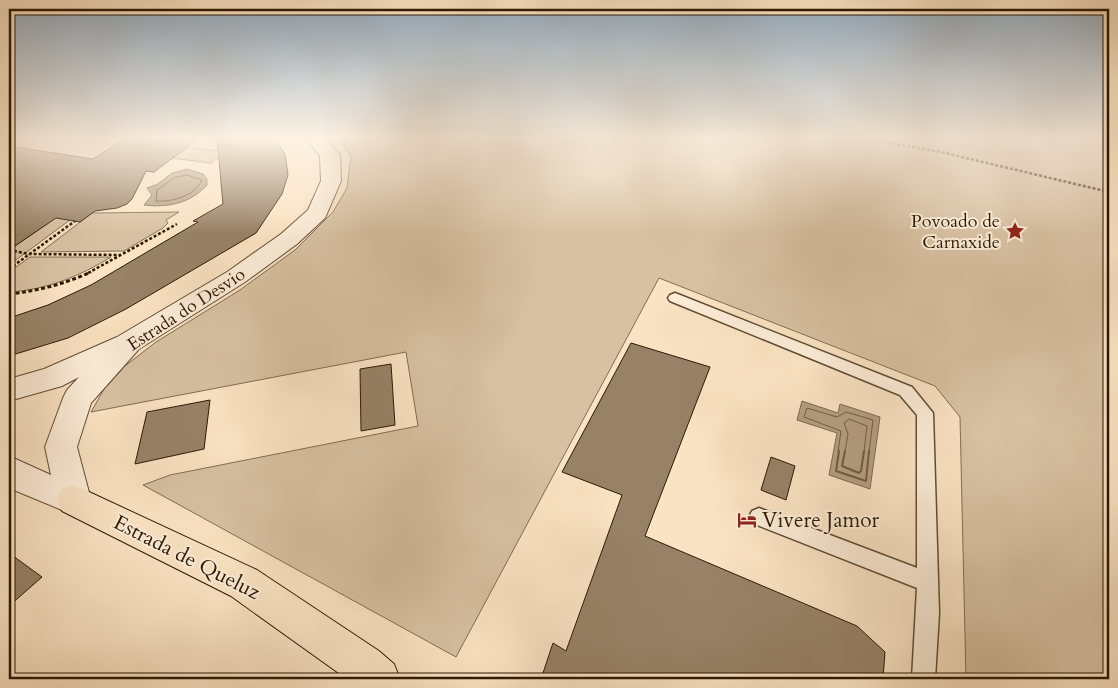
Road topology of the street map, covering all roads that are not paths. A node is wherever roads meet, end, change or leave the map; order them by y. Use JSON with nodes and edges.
{"nodes":[{"id":1,"x":331,"y":170,"type":"edge"},
{"id":2,"x":675,"y":298,"type":"dead end"},
{"id":3,"x":129,"y":342,"type":"junction"},
{"id":4,"x":21,"y":386,"type":"edge"},
{"id":5,"x":9,"y":403,"type":"edge"},
{"id":6,"x":9,"y":470,"type":"edge"},
{"id":7,"x":74,"y":500,"type":"junction"},
{"id":8,"x":759,"y":516,"type":"dead end"},
{"id":9,"x":927,"y":582,"type":"junction"},
{"id":10,"x":379,"y":679,"type":"edge"},
{"id":11,"x":924,"y":679,"type":"edge"}],
"edges":[{"from":1,"to":3,"type":"street","name":"Estrada do Desvio"},
{"from":2,"to":9,"type":"lane"},
{"from":3,"to":4,"type":"street"},
{"from":3,"to":7,"type":"street","name":"Estrada do Desvio"},
{"from":4,"to":5,"type":"street"},
{"from":6,"to":7,"type":"street","name":"Estrada de Queluz"},
{"from":7,"to":10,"type":"main road","name":"Estrada de Queluz"},
{"from":8,"to":9,"type":"lane"},
{"from":9,"to":11,"type":"lane"}]}
